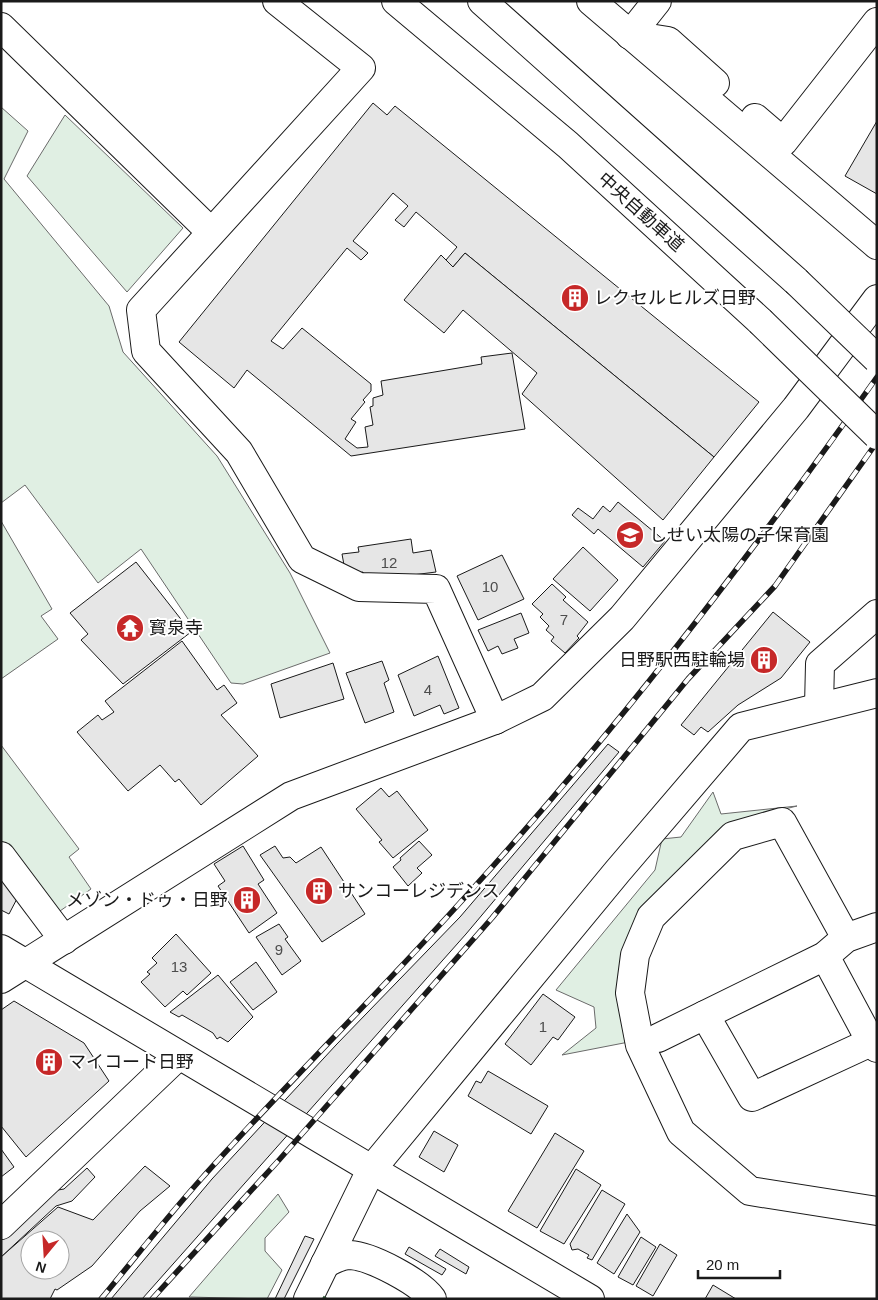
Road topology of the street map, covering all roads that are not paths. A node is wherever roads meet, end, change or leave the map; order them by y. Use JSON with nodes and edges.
{"nodes":[{"id":1,"x":277,"y":1,"type":"edge"},
{"id":2,"x":396,"y":1,"type":"edge"},
{"id":3,"x":482,"y":1,"type":"edge"},
{"id":4,"x":591,"y":1,"type":"edge"},
{"id":5,"x":657,"y":1,"type":"edge"},
{"id":6,"x":877,"y":22,"type":"edge"},
{"id":7,"x":1,"y":27,"type":"edge"},
{"id":8,"x":630,"y":36,"type":"junction"},
{"id":9,"x":210,"y":231,"type":"junction"},
{"id":10,"x":877,"y":245,"type":"edge"},
{"id":11,"x":877,"y":299,"type":"edge"},
{"id":12,"x":877,"y":359,"type":"edge"},
{"id":13,"x":877,"y":435,"type":"edge"},
{"id":14,"x":877,"y":614,"type":"edge"},
{"id":15,"x":877,"y":693,"type":"edge"},
{"id":16,"x":819,"y":706,"type":"junction"},
{"id":17,"x":495,"y":720,"type":"junction"},
{"id":18,"x":1,"y":856,"type":"edge"},
{"id":19,"x":877,"y":927,"type":"edge"},
{"id":20,"x":846,"y":938,"type":"junction"},
{"id":21,"x":64,"y":940,"type":"junction"},
{"id":22,"x":1,"y":950,"type":"edge"},
{"id":23,"x":825,"y":956,"type":"junction"},
{"id":24,"x":26,"y":964,"type":"junction"},
{"id":25,"x":1,"y":979,"type":"edge"},
{"id":26,"x":705,"y":1015,"type":"junction"},
{"id":27,"x":658,"y":1038,"type":"dead end"},
{"id":28,"x":874,"y":1045,"type":"edge"},
{"id":29,"x":178,"y":1056,"type":"junction"},
{"id":30,"x":371,"y":1170,"type":"junction"},
{"id":31,"x":350,"y":1212,"type":"junction"},
{"id":32,"x":877,"y":1212,"type":"edge"},
{"id":33,"x":1,"y":1225,"type":"edge"},
{"id":34,"x":369,"y":1259,"type":"junction"},
{"id":35,"x":325,"y":1264,"type":"junction"},
{"id":36,"x":308,"y":1299,"type":"edge"},
{"id":37,"x":432,"y":1299,"type":"edge"},
{"id":38,"x":590,"y":1299,"type":"edge"}],
"edges":[{"from":1,"to":9,"type":"main road"},
{"from":2,"to":13,"type":"main road","name":"中央自動車道","bridge":true},
{"from":3,"to":12,"type":"main road","bridge":true},
{"from":4,"to":8,"type":"main road"},
{"from":5,"to":8,"type":"main road"},
{"from":6,"to":8,"type":"main road"},
{"from":7,"to":9,"type":"main road"},
{"from":8,"to":10,"type":"main road"},
{"from":9,"to":17,"type":"main road"},
{"from":11,"to":17,"type":"main road"},
{"from":14,"to":16,"type":"main road"},
{"from":15,"to":16,"type":"main road"},
{"from":16,"to":30,"type":"main road"},
{"from":17,"to":21,"type":"main road"},
{"from":18,"to":21,"type":"main road"},
{"from":19,"to":20,"type":"main road"},
{"from":20,"to":23,"type":"main road"},
{"from":20,"to":32,"type":"main road"},
{"from":21,"to":24,"type":"main road"},
{"from":22,"to":24,"type":"main road"},
{"from":23,"to":26,"type":"main road"},
{"from":23,"to":28,"type":"main road"},
{"from":24,"to":25,"type":"main road"},
{"from":24,"to":29,"type":"main road"},
{"from":26,"to":27,"type":"main road"},
{"from":26,"to":28,"type":"main road"},
{"from":29,"to":30,"type":"main road"},
{"from":29,"to":33,"type":"main road"},
{"from":30,"to":31,"type":"main road"},
{"from":30,"to":38,"type":"main road"},
{"from":31,"to":34,"type":"main road"},
{"from":31,"to":35,"type":"main road"},
{"from":34,"to":35,"type":"main road"},
{"from":34,"to":37,"type":"main road"},
{"from":35,"to":36,"type":"main road"}]}
